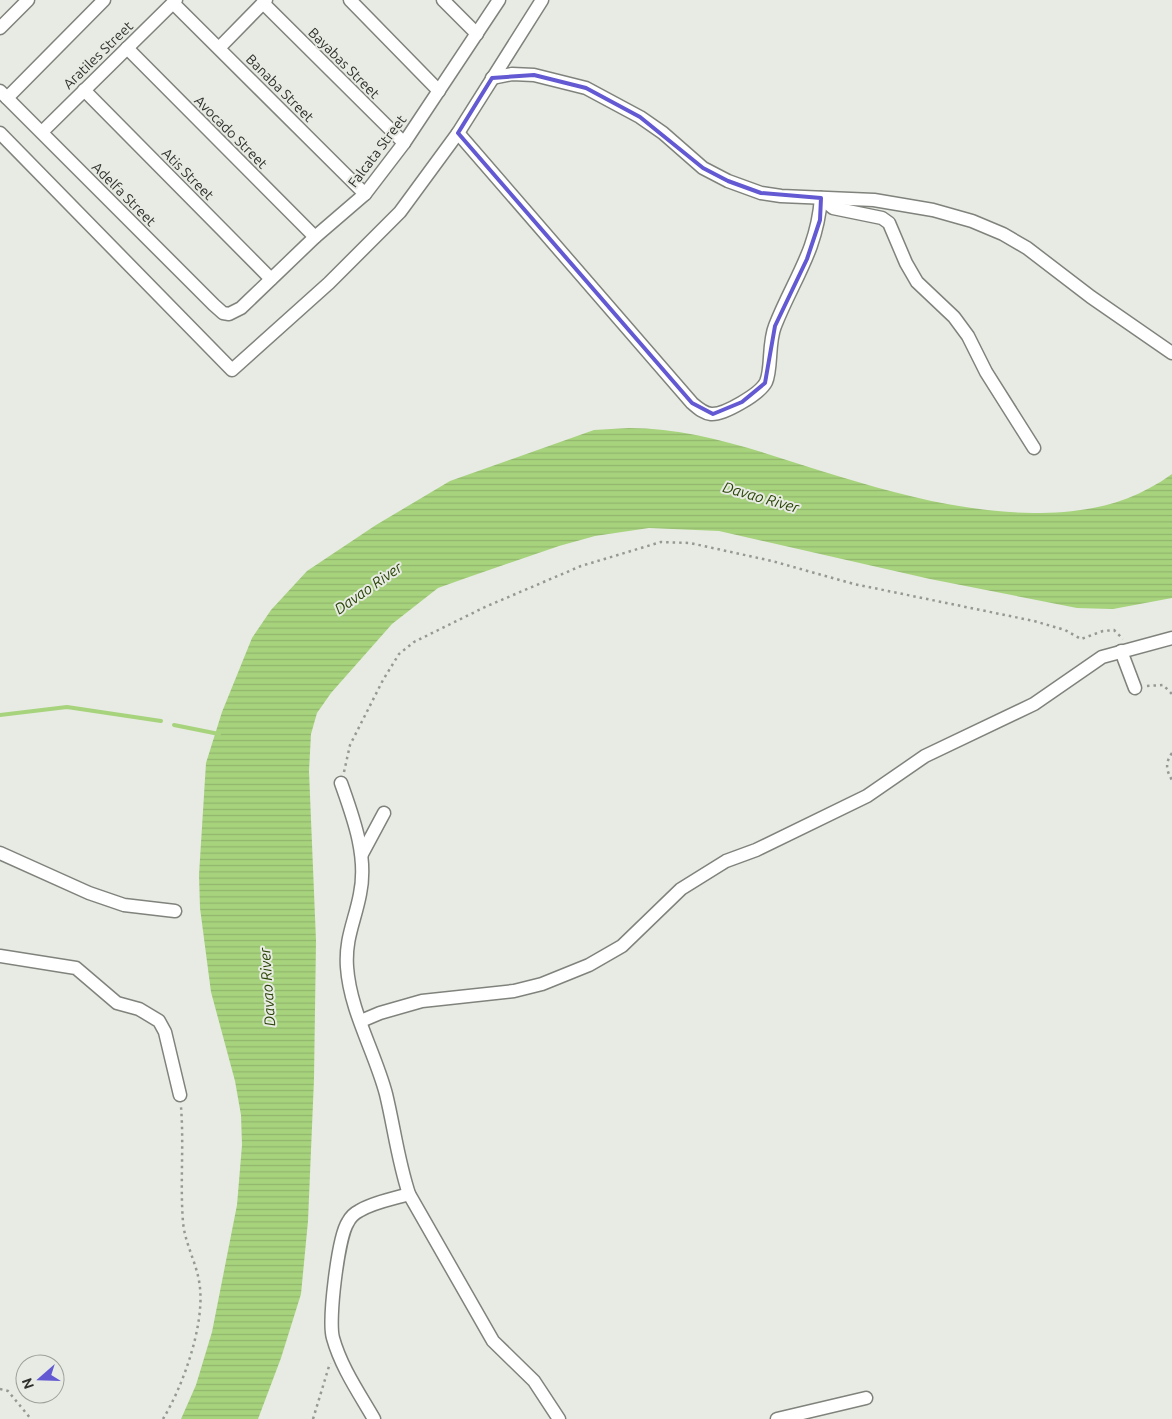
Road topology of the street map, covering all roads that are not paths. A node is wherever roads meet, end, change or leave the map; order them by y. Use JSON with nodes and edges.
{"nodes":[{"id":1,"x":28,"y":0,"type":"edge"},
{"id":2,"x":104,"y":0,"type":"edge"},
{"id":3,"x":350,"y":0,"type":"edge"},
{"id":4,"x":444,"y":0,"type":"edge"},
{"id":5,"x":499,"y":0,"type":"edge"},
{"id":6,"x":542,"y":0,"type":"edge"},
{"id":7,"x":175,"y":1,"type":"edge"},
{"id":8,"x":264,"y":2,"type":"edge"},
{"id":9,"x":0,"y":28,"type":"edge"},
{"id":10,"x":477,"y":34,"type":"junction"},
{"id":11,"x":127,"y":48,"type":"junction"},
{"id":12,"x":219,"y":48,"type":"junction"},
{"id":13,"x":492,"y":78,"type":"junction"},
{"id":14,"x":84,"y":90,"type":"junction"},
{"id":15,"x":439,"y":90,"type":"junction"},
{"id":16,"x":4,"y":95,"type":"edge"},
{"id":17,"x":42,"y":132,"type":"junction"},
{"id":18,"x":0,"y":133,"type":"edge"},
{"id":19,"x":458,"y":133,"type":"junction"},
{"id":20,"x":404,"y":143,"type":"junction"},
{"id":21,"x":365,"y":194,"type":"junction"},
{"id":22,"x":821,"y":198,"type":"junction"},
{"id":23,"x":315,"y":237,"type":"junction"},
{"id":24,"x":271,"y":279,"type":"junction"},
{"id":25,"x":229,"y":314,"type":"joint"},
{"id":26,"x":1172,"y":352,"type":"edge"},
{"id":27,"x":1034,"y":448,"type":"dead end"},
{"id":28,"x":1172,"y":638,"type":"edge"},
{"id":29,"x":1126,"y":650,"type":"junction"},
{"id":30,"x":1135,"y":688,"type":"road end"},
{"id":31,"x":341,"y":783,"type":"road end"},
{"id":32,"x":384,"y":814,"type":"dead end"},
{"id":33,"x":0,"y":853,"type":"edge"},
{"id":34,"x":362,"y":854,"type":"junction"},
{"id":35,"x":174,"y":910,"type":"dead end"},
{"id":36,"x":0,"y":956,"type":"edge"},
{"id":37,"x":361,"y":1021,"type":"junction"},
{"id":38,"x":180,"y":1095,"type":"road end"},
{"id":39,"x":409,"y":1194,"type":"junction"},
{"id":40,"x":866,"y":1398,"type":"dead end"},
{"id":41,"x":374,"y":1419,"type":"edge"},
{"id":42,"x":559,"y":1419,"type":"edge"},
{"id":43,"x":777,"y":1419,"type":"edge"}],
"edges":[{"from":1,"to":9,"type":"street"},
{"from":2,"to":16,"type":"street"},
{"from":3,"to":15,"type":"street"},
{"from":4,"to":10,"type":"street"},
{"from":5,"to":10,"type":"street","name":"Falcata Street"},
{"from":6,"to":13,"type":"street"},
{"from":7,"to":11,"type":"street","name":"Aratiles Street"},
{"from":7,"to":12,"type":"street","name":"Banaba Street"},
{"from":8,"to":12,"type":"street"},
{"from":8,"to":20,"type":"street","name":"Bayabas Street"},
{"from":10,"to":15,"type":"street","name":"Falcata Street"},
{"from":11,"to":14,"type":"street","name":"Aratiles Street"},
{"from":11,"to":23,"type":"street","name":"Avocado Street"},
{"from":12,"to":21,"type":"street","name":"Banaba Street"},
{"from":13,"to":19,"type":"street"},
{"from":13,"to":22,"type":"street"},
{"from":14,"to":17,"type":"street","name":"Aratiles Street"},
{"from":14,"to":24,"type":"street","name":"Atis Street"},
{"from":15,"to":20,"type":"street","name":"Falcata Street"},
{"from":16,"to":17,"type":"street","name":"Adelfa Street"},
{"from":17,"to":25,"type":"street","name":"Adelfa Street"},
{"from":18,"to":19,"type":"street"},
{"from":19,"to":22,"type":"street"},
{"from":20,"to":21,"type":"street","name":"Falcata Street"},
{"from":21,"to":23,"type":"street","name":"Falcata Street"},
{"from":22,"to":26,"type":"street"},
{"from":22,"to":27,"type":"street"},
{"from":23,"to":24,"type":"street","name":"Falcata Street"},
{"from":24,"to":25,"type":"street","name":"Falcata Street"},
{"from":28,"to":29,"type":"street"},
{"from":29,"to":30,"type":"street"},
{"from":29,"to":37,"type":"street"},
{"from":31,"to":34,"type":"street"},
{"from":32,"to":34,"type":"street"},
{"from":33,"to":35,"type":"street"},
{"from":34,"to":37,"type":"street"},
{"from":36,"to":38,"type":"street"},
{"from":37,"to":39,"type":"street"},
{"from":39,"to":41,"type":"street"},
{"from":39,"to":42,"type":"street"},
{"from":40,"to":43,"type":"street"}]}
